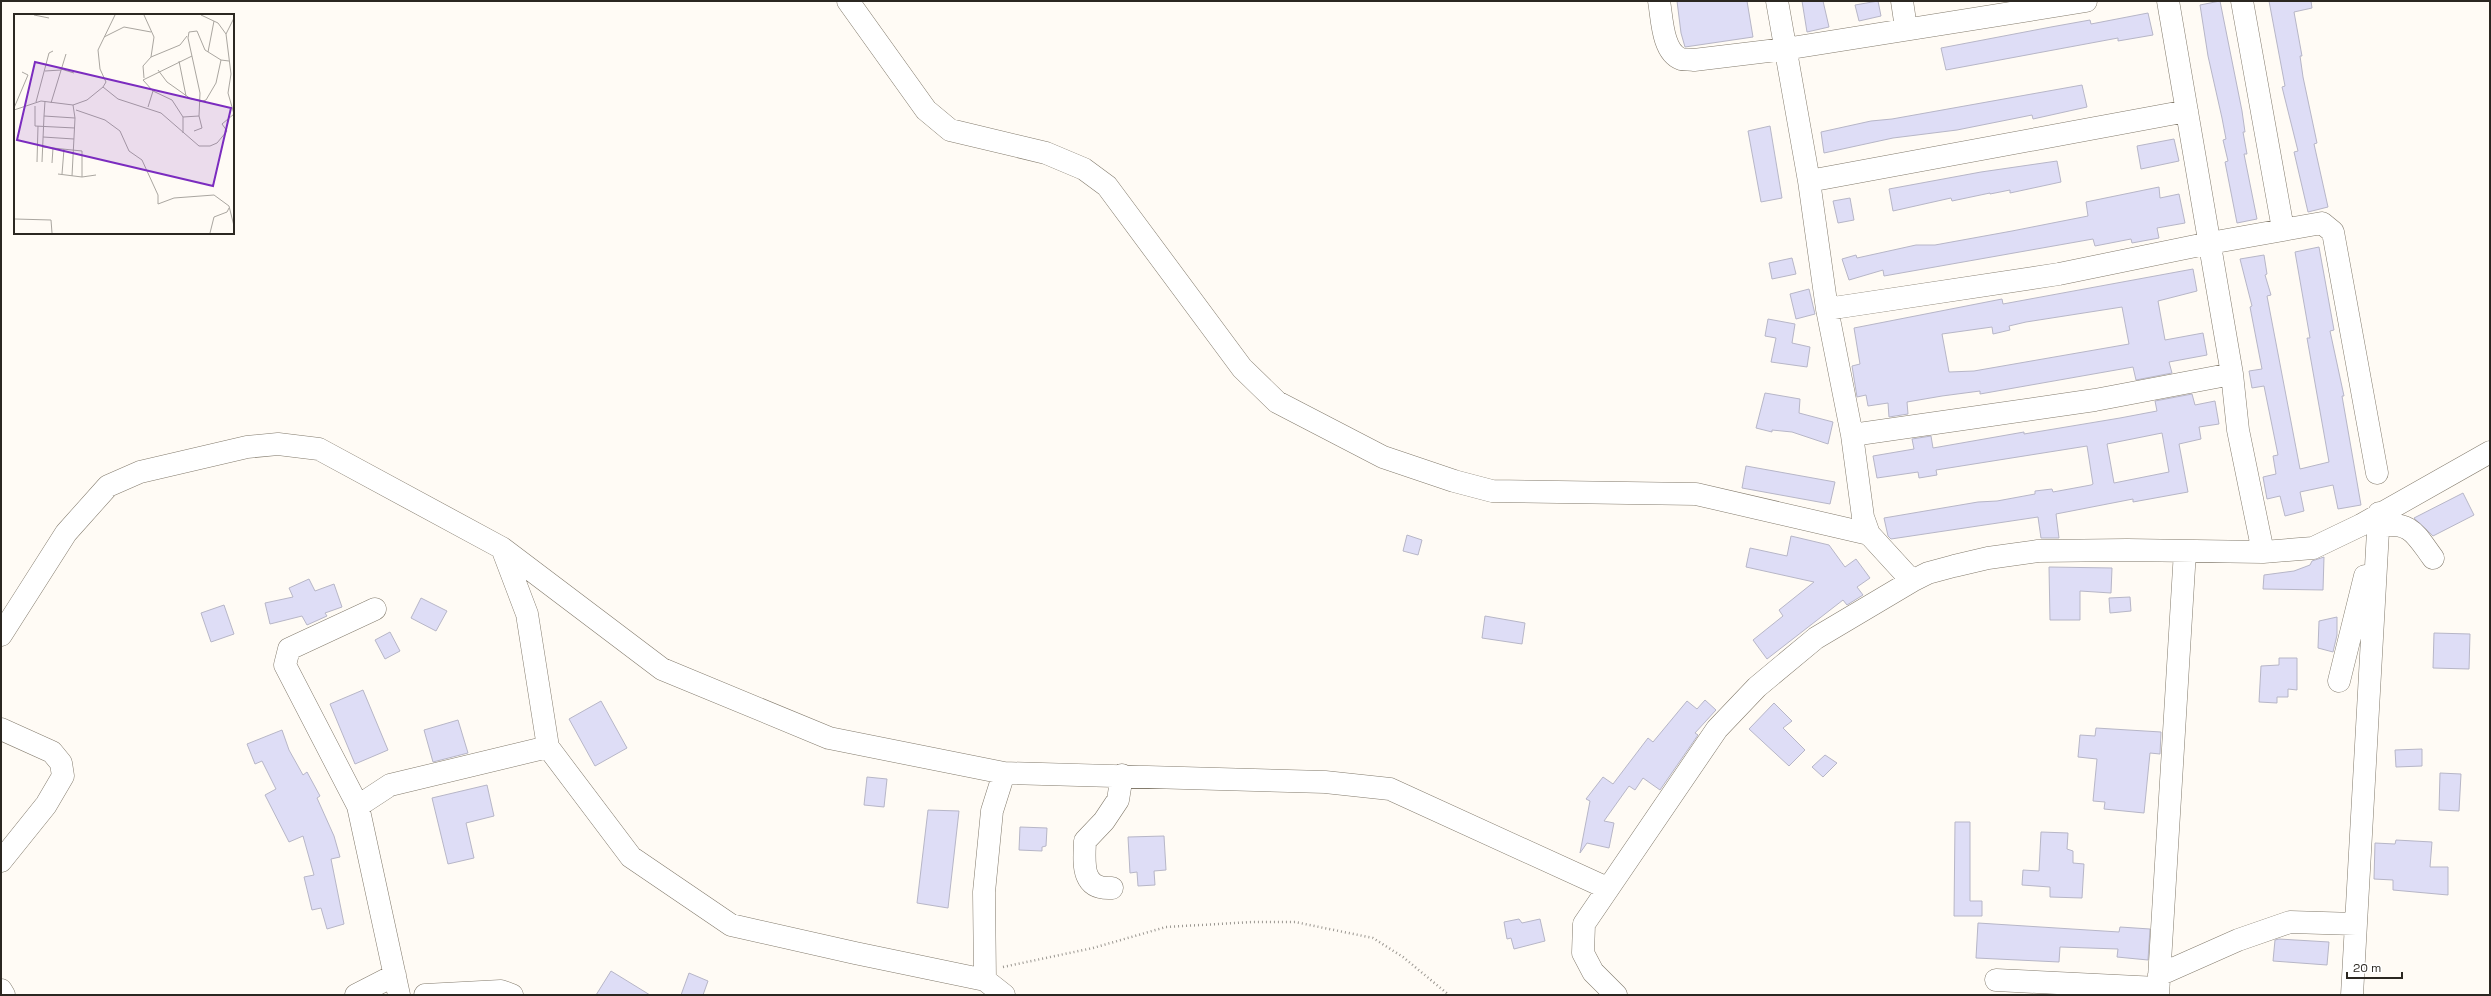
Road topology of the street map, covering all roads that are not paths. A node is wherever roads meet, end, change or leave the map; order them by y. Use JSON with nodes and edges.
{"nodes":[{"id":1,"x":848,"y":1,"type":"edge"},
{"id":2,"x":1658,"y":1,"type":"edge"},
{"id":3,"x":1777,"y":1,"type":"edge"},
{"id":4,"x":1902,"y":1,"type":"edge"},
{"id":5,"x":2086,"y":1,"type":"edge"},
{"id":6,"x":2168,"y":1,"type":"edge"},
{"id":7,"x":2242,"y":1,"type":"edge"},
{"id":8,"x":2034,"y":5,"type":"edge"},
{"id":9,"x":1906,"y":28,"type":"junction"},
{"id":10,"x":1784,"y":49,"type":"junction"},
{"id":11,"x":2187,"y":111,"type":"junction"},
{"id":12,"x":1809,"y":181,"type":"junction"},
{"id":13,"x":2283,"y":229,"type":"junction"},
{"id":14,"x":2210,"y":243,"type":"junction"},
{"id":15,"x":1827,"y":309,"type":"junction"},
{"id":16,"x":2232,"y":374,"type":"junction"},
{"id":17,"x":1852,"y":435,"type":"junction"},
{"id":18,"x":2490,"y":452,"type":"edge"},
{"id":19,"x":2377,"y":473,"type":"dead end"},
{"id":20,"x":2373,"y":521,"type":"junction"},
{"id":21,"x":1869,"y":534,"type":"junction"},
{"id":22,"x":502,"y":548,"type":"junction"},
{"id":23,"x":2185,"y":551,"type":"junction"},
{"id":24,"x":2263,"y":552,"type":"junction"},
{"id":25,"x":2433,"y":558,"type":"dead end"},
{"id":26,"x":1912,"y":581,"type":"junction"},
{"id":27,"x":375,"y":609,"type":"dead end"},
{"id":28,"x":1,"y":635,"type":"edge"},
{"id":29,"x":2339,"y":681,"type":"dead end"},
{"id":30,"x":1,"y":729,"type":"edge"},
{"id":31,"x":548,"y":747,"type":"junction"},
{"id":32,"x":1004,"y":773,"type":"junction"},
{"id":33,"x":1122,"y":775,"type":"junction"},
{"id":34,"x":358,"y":806,"type":"junction"},
{"id":35,"x":1,"y":861,"type":"edge"},
{"id":36,"x":1112,"y":888,"type":"dead end"},
{"id":37,"x":1607,"y":888,"type":"junction"},
{"id":38,"x":2356,"y":924,"type":"junction"},
{"id":39,"x":985,"y":976,"type":"junction"},
{"id":40,"x":1996,"y":980,"type":"dead end"},
{"id":41,"x":397,"y":985,"type":"edge"},
{"id":42,"x":2158,"y":986,"type":"edge"},
{"id":43,"x":1,"y":990,"type":"edge"},
{"id":44,"x":4,"y":995,"type":"edge"},
{"id":45,"x":356,"y":995,"type":"edge"},
{"id":46,"x":425,"y":995,"type":"edge"},
{"id":47,"x":512,"y":995,"type":"edge"},
{"id":48,"x":1004,"y":995,"type":"edge"},
{"id":49,"x":1616,"y":995,"type":"edge"},
{"id":50,"x":2352,"y":995,"type":"edge"}],
"edges":[{"from":1,"to":21,"type":"street"},
{"from":2,"to":10,"type":"street"},
{"from":3,"to":10,"type":"street"},
{"from":4,"to":9,"type":"street"},
{"from":5,"to":8,"type":"street"},
{"from":6,"to":11,"type":"street"},
{"from":7,"to":13,"type":"street"},
{"from":8,"to":9,"type":"street"},
{"from":9,"to":10,"type":"street"},
{"from":10,"to":12,"type":"street"},
{"from":11,"to":12,"type":"street"},
{"from":11,"to":14,"type":"street"},
{"from":12,"to":15,"type":"street"},
{"from":13,"to":14,"type":"street"},
{"from":13,"to":19,"type":"street"},
{"from":14,"to":15,"type":"street"},
{"from":14,"to":16,"type":"street"},
{"from":15,"to":17,"type":"street"},
{"from":16,"to":17,"type":"street"},
{"from":16,"to":24,"type":"street"},
{"from":17,"to":21,"type":"street"},
{"from":18,"to":20,"type":"street"},
{"from":20,"to":24,"type":"street"},
{"from":20,"to":25,"type":"street"},
{"from":20,"to":29,"type":"street"},
{"from":20,"to":38,"type":"street"},
{"from":21,"to":26,"type":"street"},
{"from":22,"to":28,"type":"street"},
{"from":22,"to":31,"type":"street"},
{"from":22,"to":32,"type":"street"},
{"from":23,"to":24,"type":"street"},
{"from":23,"to":26,"type":"street"},
{"from":23,"to":42,"type":"street"},
{"from":26,"to":37,"type":"street"},
{"from":27,"to":34,"type":"street"},
{"from":30,"to":35,"type":"street"},
{"from":31,"to":34,"type":"street"},
{"from":31,"to":39,"type":"street"},
{"from":32,"to":33,"type":"street"},
{"from":32,"to":39,"type":"street"},
{"from":33,"to":36,"type":"street"},
{"from":33,"to":37,"type":"street"},
{"from":34,"to":41,"type":"street"},
{"from":37,"to":49,"type":"street"},
{"from":38,"to":42,"type":"street"},
{"from":38,"to":50,"type":"street"},
{"from":39,"to":48,"type":"street"},
{"from":40,"to":42,"type":"street"},
{"from":41,"to":45,"type":"street"},
{"from":43,"to":44,"type":"street"},
{"from":46,"to":47,"type":"street"}]}
